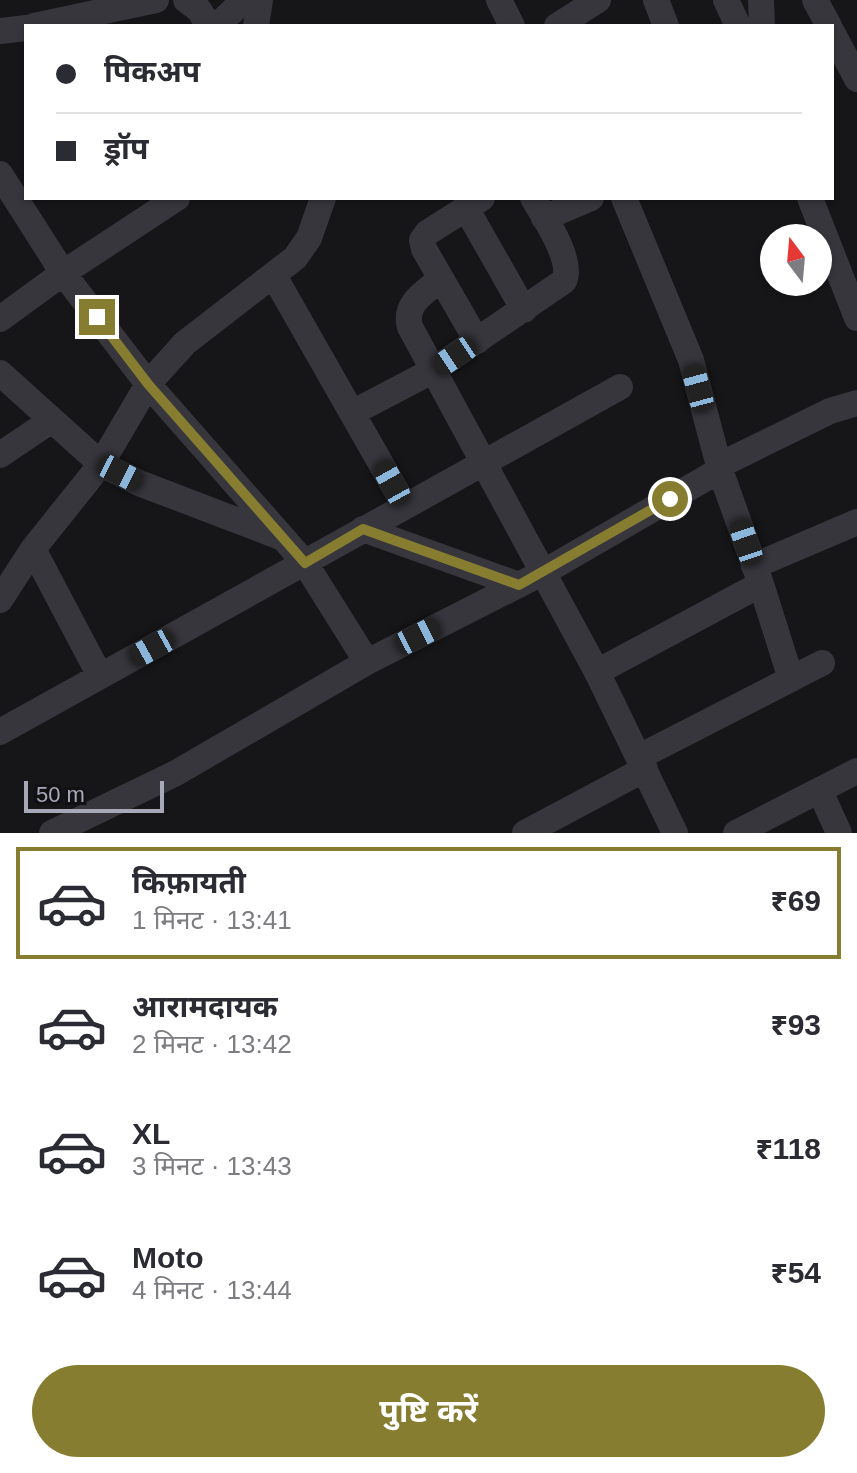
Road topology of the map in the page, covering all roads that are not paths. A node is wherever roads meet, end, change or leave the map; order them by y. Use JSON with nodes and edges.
{"nodes":[{"id":1,"x":156,"y":0,"type":"edge"},
{"id":2,"x":186,"y":0,"type":"edge"},
{"id":3,"x":244,"y":0,"type":"edge"},
{"id":4,"x":260,"y":0,"type":"edge"},
{"id":5,"x":499,"y":0,"type":"edge"},
{"id":6,"x":598,"y":0,"type":"edge"},
{"id":7,"x":656,"y":0,"type":"edge"},
{"id":8,"x":726,"y":0,"type":"edge"},
{"id":9,"x":761,"y":0,"type":"edge"},
{"id":10,"x":815,"y":0,"type":"edge"},
{"id":11,"x":51,"y":18,"type":"edge"},
{"id":12,"x":208,"y":24,"type":"edge"},
{"id":13,"x":219,"y":24,"type":"edge"},
{"id":14,"x":256,"y":24,"type":"edge"},
{"id":15,"x":511,"y":24,"type":"edge"},
{"id":16,"x":560,"y":24,"type":"edge"},
{"id":17,"x":665,"y":24,"type":"edge"},
{"id":18,"x":737,"y":24,"type":"edge"},
{"id":19,"x":762,"y":24,"type":"edge"},
{"id":20,"x":828,"y":24,"type":"edge"},
{"id":21,"x":24,"y":28,"type":"edge"},
{"id":22,"x":0,"y":31,"type":"edge"},
{"id":23,"x":834,"y":36,"type":"edge"},
{"id":24,"x":857,"y":79,"type":"edge"},
{"id":25,"x":0,"y":174,"type":"edge"},
{"id":26,"x":172,"y":200,"type":"edge"},
{"id":27,"x":322,"y":200,"type":"edge"},
{"id":28,"x":580,"y":200,"type":"edge"},
{"id":29,"x":625,"y":200,"type":"edge"},
{"id":30,"x":811,"y":200,"type":"edge"},
{"id":31,"x":474,"y":203,"type":"edge"},
{"id":32,"x":538,"y":208,"type":"edge"},
{"id":33,"x":63,"y":273,"type":"junction"},
{"id":34,"x":850,"y":275,"type":"edge"},
{"id":35,"x":274,"y":276,"type":"junction"},
{"id":36,"x":441,"y":279,"type":"junction"},
{"id":37,"x":524,"y":310,"type":"junction"},
{"id":38,"x":857,"y":318,"type":"edge"},
{"id":39,"x":0,"y":319,"type":"edge"},
{"id":40,"x":477,"y":341,"type":"junction"},
{"id":41,"x":432,"y":371,"type":"junction"},
{"id":42,"x":0,"y":373,"type":"edge"},
{"id":43,"x":148,"y":384,"type":"junction"},
{"id":44,"x":620,"y":387,"type":"dead end"},
{"id":45,"x":857,"y":403,"type":"edge"},
{"id":46,"x":352,"y":413,"type":"junction"},
{"id":47,"x":52,"y":420,"type":"junction"},
{"id":48,"x":0,"y":455,"type":"edge"},
{"id":49,"x":485,"y":463,"type":"junction"},
{"id":50,"x":101,"y":464,"type":"junction"},
{"id":51,"x":720,"y":470,"type":"junction"},
{"id":52,"x":405,"y":506,"type":"junction"},
{"id":53,"x":857,"y":522,"type":"edge"},
{"id":54,"x":363,"y":529,"type":"junction"},
{"id":55,"x":287,"y":540,"type":"junction"},
{"id":56,"x":33,"y":549,"type":"junction"},
{"id":57,"x":305,"y":563,"type":"junction"},
{"id":58,"x":544,"y":572,"type":"junction"},
{"id":59,"x":758,"y":575,"type":"junction"},
{"id":60,"x":519,"y":585,"type":"junction"},
{"id":61,"x":0,"y":600,"type":"edge"},
{"id":62,"x":367,"y":662,"type":"junction"},
{"id":63,"x":822,"y":663,"type":"dead end"},
{"id":64,"x":597,"y":672,"type":"junction"},
{"id":65,"x":100,"y":676,"type":"junction"},
{"id":66,"x":791,"y":679,"type":"junction"},
{"id":67,"x":0,"y":732,"type":"edge"},
{"id":68,"x":642,"y":763,"type":"junction"},
{"id":69,"x":857,"y":771,"type":"edge"},
{"id":70,"x":820,"y":791,"type":"junction"},
{"id":71,"x":52,"y":833,"type":"edge"},
{"id":72,"x":525,"y":833,"type":"edge"},
{"id":73,"x":675,"y":833,"type":"edge"},
{"id":74,"x":736,"y":833,"type":"edge"},
{"id":75,"x":839,"y":833,"type":"edge"}],
"edges":[{"from":1,"to":11,"type":"street"},
{"from":2,"to":12,"type":"street"},
{"from":3,"to":13,"type":"street"},
{"from":4,"to":14,"type":"street"},
{"from":5,"to":15,"type":"street"},
{"from":6,"to":16,"type":"street"},
{"from":7,"to":17,"type":"street"},
{"from":8,"to":18,"type":"street"},
{"from":9,"to":19,"type":"street"},
{"from":10,"to":20,"type":"street"},
{"from":21,"to":22,"type":"street"},
{"from":23,"to":24,"type":"street"},
{"from":25,"to":33,"type":"street"},
{"from":26,"to":33,"type":"street"},
{"from":27,"to":35,"type":"street"},
{"from":28,"to":32,"type":"street"},
{"from":29,"to":51,"type":"street"},
{"from":30,"to":34,"type":"street"},
{"from":31,"to":36,"type":"street"},
{"from":31,"to":37,"type":"street"},
{"from":32,"to":37,"type":"street"},
{"from":33,"to":39,"type":"street"},
{"from":33,"to":43,"type":"street"},
{"from":34,"to":38,"type":"street"},
{"from":35,"to":43,"type":"street"},
{"from":35,"to":46,"type":"street"},
{"from":36,"to":40,"type":"street"},
{"from":36,"to":41,"type":"street"},
{"from":37,"to":40,"type":"street"},
{"from":40,"to":41,"type":"street"},
{"from":41,"to":46,"type":"street"},
{"from":41,"to":49,"type":"street"},
{"from":42,"to":47,"type":"street"},
{"from":43,"to":50,"type":"street"},
{"from":43,"to":55,"type":"street"},
{"from":44,"to":49,"type":"street"},
{"from":45,"to":51,"type":"street"},
{"from":46,"to":52,"type":"street"},
{"from":47,"to":48,"type":"street"},
{"from":47,"to":50,"type":"street"},
{"from":49,"to":52,"type":"street"},
{"from":49,"to":58,"type":"street"},
{"from":50,"to":55,"type":"street"},
{"from":50,"to":56,"type":"street"},
{"from":51,"to":58,"type":"street"},
{"from":51,"to":59,"type":"street"},
{"from":52,"to":54,"type":"street"},
{"from":53,"to":59,"type":"street"},
{"from":54,"to":57,"type":"street"},
{"from":54,"to":60,"type":"street"},
{"from":55,"to":57,"type":"street"},
{"from":56,"to":61,"type":"street"},
{"from":56,"to":65,"type":"street"},
{"from":57,"to":62,"type":"street"},
{"from":57,"to":65,"type":"street"},
{"from":58,"to":60,"type":"street"},
{"from":58,"to":64,"type":"street"},
{"from":59,"to":64,"type":"street"},
{"from":59,"to":66,"type":"street"},
{"from":60,"to":62,"type":"street"},
{"from":62,"to":71,"type":"street"},
{"from":63,"to":66,"type":"street"},
{"from":64,"to":68,"type":"street"},
{"from":65,"to":67,"type":"street"},
{"from":66,"to":68,"type":"street"},
{"from":68,"to":72,"type":"street"},
{"from":68,"to":73,"type":"street"},
{"from":69,"to":70,"type":"street"},
{"from":70,"to":74,"type":"street"},
{"from":70,"to":75,"type":"street"}]}
